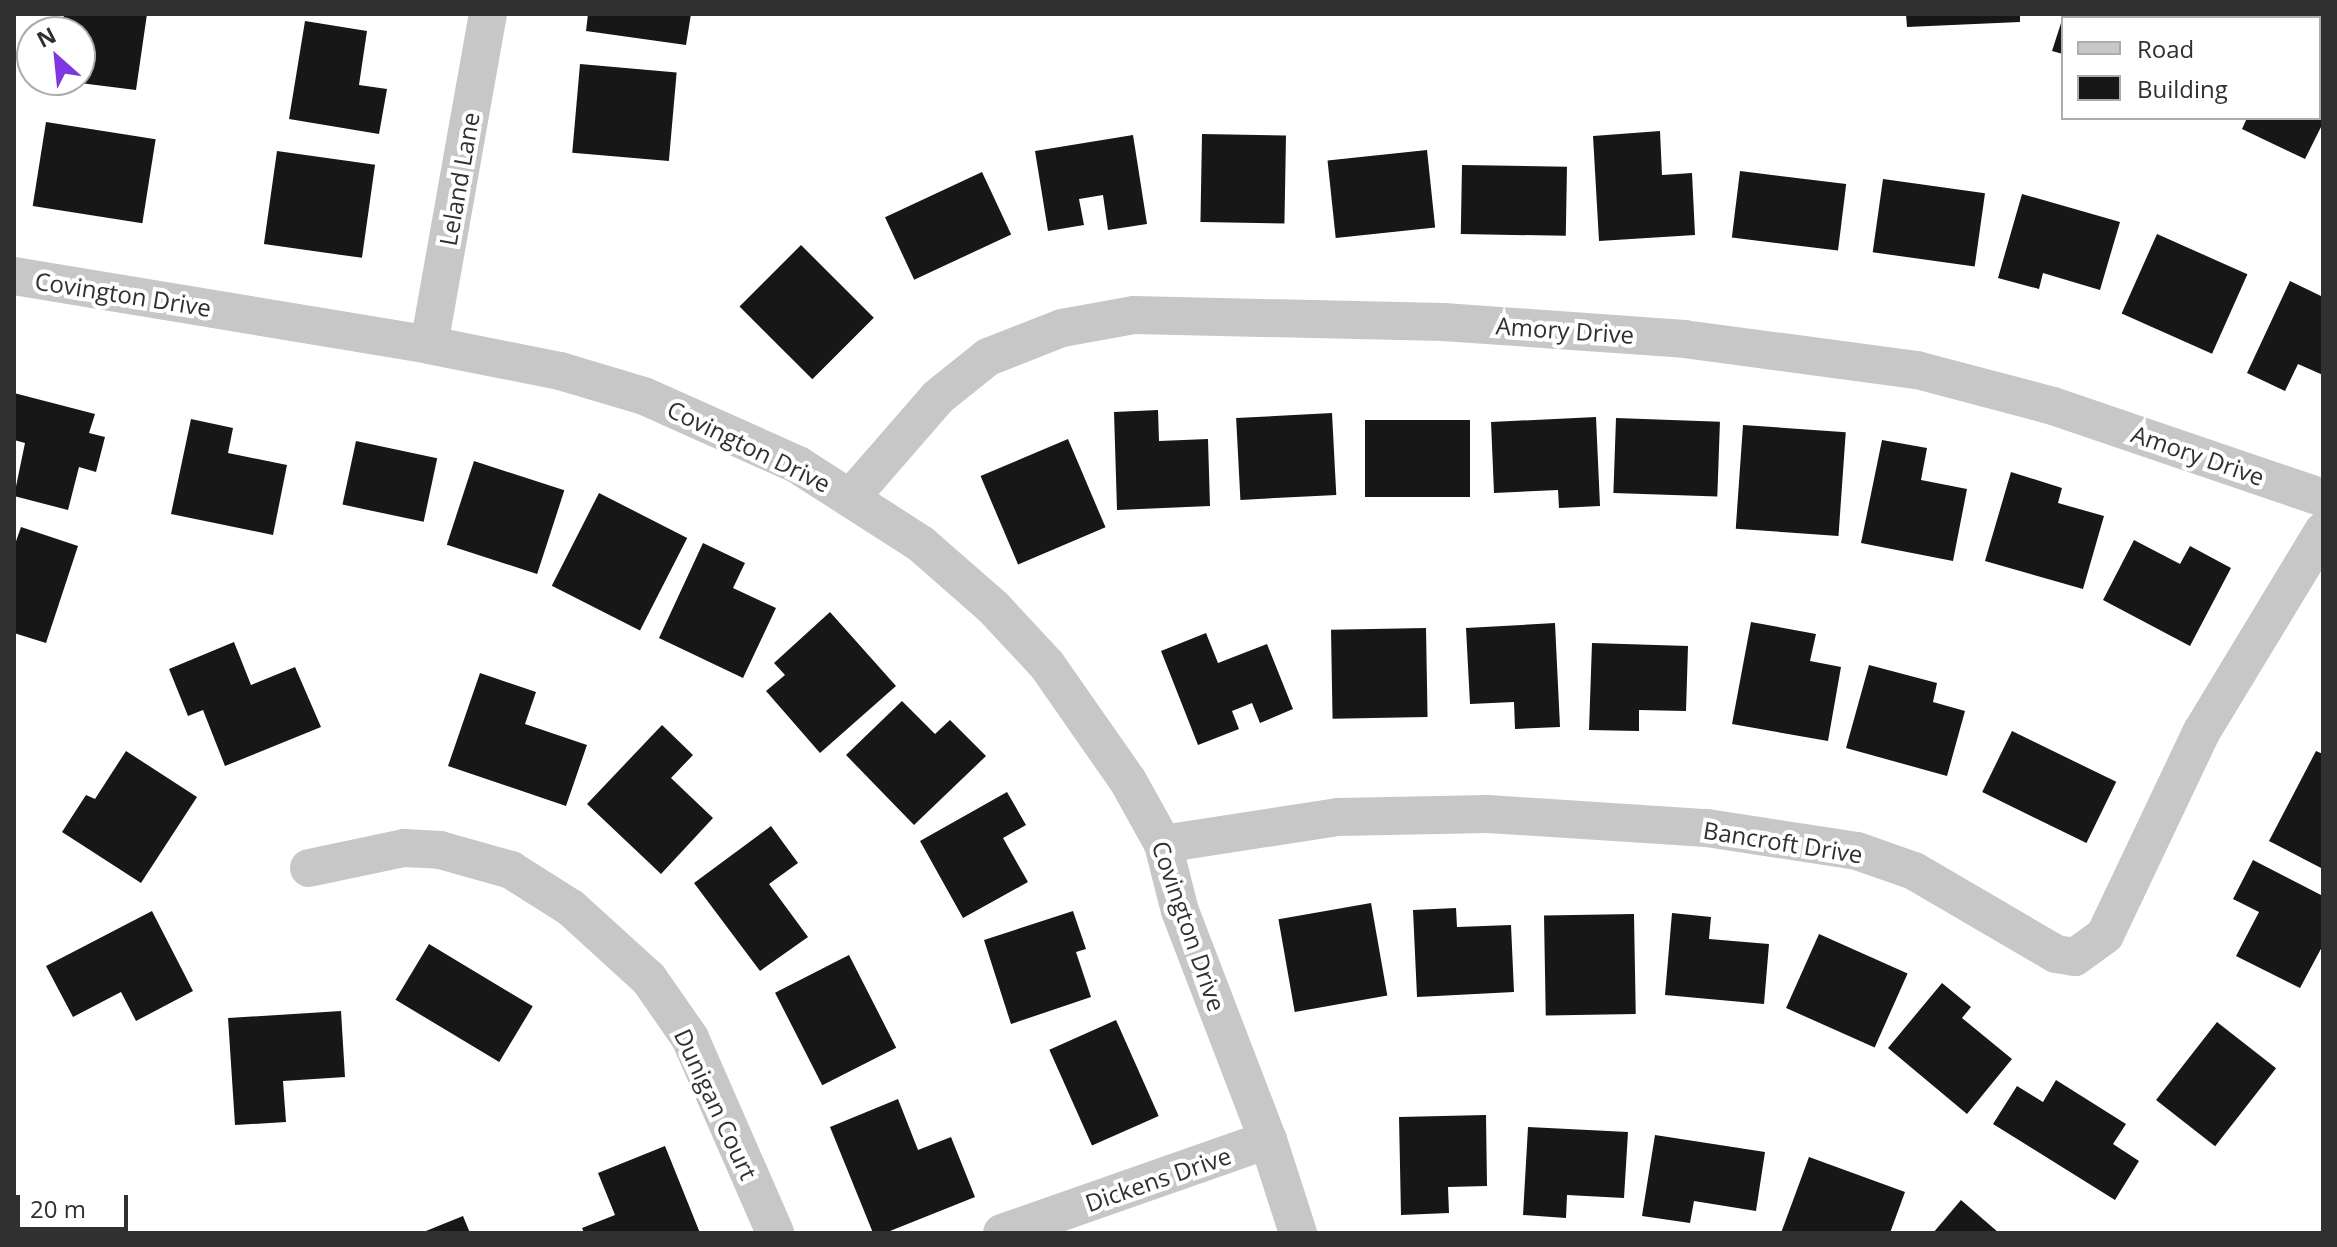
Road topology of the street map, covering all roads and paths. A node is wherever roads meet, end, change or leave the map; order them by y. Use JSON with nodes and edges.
{"nodes":[{"id":1,"x":488,"y":14,"type":"edge"},
{"id":2,"x":14,"y":276,"type":"edge"},
{"id":3,"x":429,"y":345,"type":"junction"},
{"id":4,"x":852,"y":496,"type":"junction"},
{"id":5,"x":2323,"y":498,"type":"edge"},
{"id":6,"x":2323,"y":531,"type":"edge"},
{"id":7,"x":1163,"y":844,"type":"junction"},
{"id":8,"x":309,"y":868,"type":"dead end"},
{"id":9,"x":1268,"y":1140,"type":"junction"},
{"id":10,"x":775,"y":1233,"type":"edge"},
{"id":11,"x":1002,"y":1233,"type":"edge"},
{"id":12,"x":1298,"y":1233,"type":"edge"}],
"edges":[{"from":1,"to":3,"type":"street","name":"Leland Lane"},
{"from":2,"to":3,"type":"street","name":"Covington Drive"},
{"from":3,"to":4,"type":"street","name":"Covington Drive"},
{"from":4,"to":5,"type":"street","name":"Amory Drive"},
{"from":4,"to":7,"type":"street","name":"Covington Drive"},
{"from":6,"to":7,"type":"street","name":"Bancroft Drive"},
{"from":7,"to":9,"type":"street","name":"Covington Drive"},
{"from":8,"to":10,"type":"street","name":"Dunigan Court"},
{"from":9,"to":11,"type":"street","name":"Dickens Drive"},
{"from":9,"to":12,"type":"street","name":"Covington Drive"}]}
